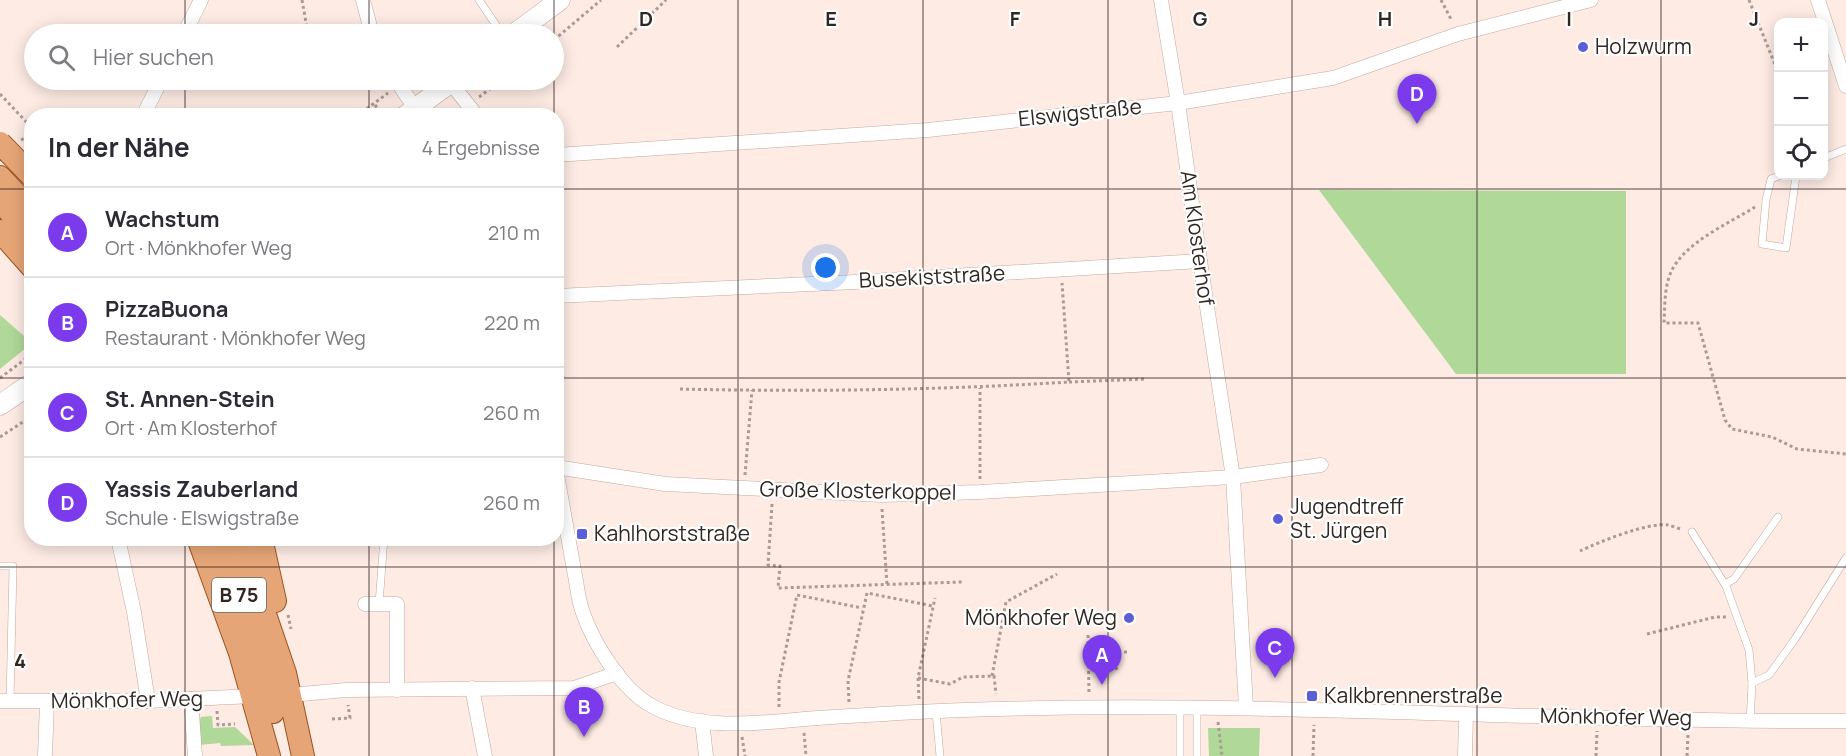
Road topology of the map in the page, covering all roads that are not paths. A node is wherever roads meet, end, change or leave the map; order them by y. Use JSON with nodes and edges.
{"nodes":[{"id":1,"x":201,"y":0,"type":"edge"},
{"id":2,"x":363,"y":0,"type":"edge"},
{"id":3,"x":479,"y":0,"type":"edge"},
{"id":4,"x":560,"y":0,"type":"edge"},
{"id":5,"x":1161,"y":0,"type":"edge"},
{"id":6,"x":1591,"y":0,"type":"edge"},
{"id":7,"x":1818,"y":0,"type":"edge"},
{"id":8,"x":189,"y":24,"type":"edge"},
{"id":9,"x":369,"y":24,"type":"edge"},
{"id":10,"x":495,"y":24,"type":"edge"},
{"id":11,"x":528,"y":24,"type":"edge"},
{"id":12,"x":1846,"y":86,"type":"edge"},
{"id":13,"x":156,"y":90,"type":"edge"},
{"id":14,"x":401,"y":90,"type":"edge"},
{"id":15,"x":440,"y":90,"type":"edge"},
{"id":16,"x":458,"y":90,"type":"edge"},
{"id":17,"x":1178,"y":102,"type":"junction"},
{"id":18,"x":147,"y":108,"type":"edge"},
{"id":19,"x":408,"y":108,"type":"edge"},
{"id":20,"x":415,"y":108,"type":"edge"},
{"id":21,"x":471,"y":108,"type":"edge"},
{"id":22,"x":0,"y":143,"type":"edge"},
{"id":23,"x":1846,"y":150,"type":"edge"},
{"id":24,"x":564,"y":154,"type":"edge"},
{"id":25,"x":1828,"y":157,"type":"edge"},
{"id":26,"x":24,"y":168,"type":"edge"},
{"id":27,"x":0,"y":177,"type":"edge"},
{"id":28,"x":1774,"y":178,"type":"edge"},
{"id":29,"x":1795,"y":180,"type":"edge"},
{"id":30,"x":0,"y":201,"type":"edge"},
{"id":31,"x":24,"y":202,"type":"edge"},
{"id":32,"x":24,"y":227,"type":"edge"},
{"id":33,"x":0,"y":231,"type":"edge"},
{"id":34,"x":24,"y":258,"type":"edge"},
{"id":35,"x":1200,"y":261,"type":"junction"},
{"id":36,"x":564,"y":296,"type":"edge"},
{"id":37,"x":24,"y":388,"type":"edge"},
{"id":38,"x":0,"y":405,"type":"edge"},
{"id":39,"x":1321,"y":465,"type":"dead end"},
{"id":40,"x":564,"y":469,"type":"edge"},
{"id":41,"x":1233,"y":477,"type":"junction"},
{"id":42,"x":564,"y":512,"type":"edge"},
{"id":43,"x":1778,"y":517,"type":"dead end"},
{"id":44,"x":1692,"y":532,"type":"road end"},
{"id":45,"x":120,"y":546,"type":"edge"},
{"id":46,"x":201,"y":546,"type":"edge"},
{"id":47,"x":222,"y":546,"type":"edge"},
{"id":48,"x":241,"y":546,"type":"edge"},
{"id":49,"x":263,"y":546,"type":"edge"},
{"id":50,"x":383,"y":546,"type":"edge"},
{"id":51,"x":1846,"y":558,"type":"edge"},
{"id":52,"x":0,"y":566,"type":"edge"},
{"id":53,"x":1725,"y":584,"type":"junction"},
{"id":54,"x":372,"y":604,"type":"joint"},
{"id":55,"x":267,"y":651,"type":"junction"},
{"id":56,"x":617,"y":673,"type":"junction"},
{"id":57,"x":1752,"y":683,"type":"junction"},
{"id":58,"x":288,"y":684,"type":"junction"},
{"id":59,"x":472,"y":688,"type":"junction"},
{"id":60,"x":398,"y":690,"type":"junction"},
{"id":61,"x":253,"y":696,"type":"junction"},
{"id":62,"x":191,"y":699,"type":"junction"},
{"id":63,"x":148,"y":701,"type":"junction"},
{"id":64,"x":5,"y":702,"type":"edge"},
{"id":65,"x":47,"y":702,"type":"junction"},
{"id":66,"x":1180,"y":707,"type":"junction"},
{"id":67,"x":1197,"y":708,"type":"junction"},
{"id":68,"x":1246,"y":708,"type":"junction"},
{"id":69,"x":936,"y":712,"type":"junction"},
{"id":70,"x":1466,"y":714,"type":"junction"},
{"id":71,"x":1846,"y":721,"type":"edge"},
{"id":72,"x":702,"y":722,"type":"junction"},
{"id":73,"x":1750,"y":722,"type":"junction"},
{"id":74,"x":277,"y":731,"type":"junction"},
{"id":75,"x":45,"y":756,"type":"edge"},
{"id":76,"x":195,"y":756,"type":"edge"},
{"id":77,"x":269,"y":756,"type":"edge"},
{"id":78,"x":282,"y":756,"type":"edge"},
{"id":79,"x":303,"y":756,"type":"edge"},
{"id":80,"x":485,"y":756,"type":"edge"},
{"id":81,"x":706,"y":756,"type":"edge"},
{"id":82,"x":940,"y":756,"type":"edge"},
{"id":83,"x":1180,"y":756,"type":"edge"},
{"id":84,"x":1197,"y":756,"type":"edge"},
{"id":85,"x":1465,"y":756,"type":"edge"}],
"edges":[{"from":1,"to":8,"type":"street"},
{"from":2,"to":9,"type":"street"},
{"from":3,"to":10,"type":"lane"},
{"from":4,"to":11,"type":"main road"},
{"from":5,"to":17,"type":"street","name":"Am Klosterhof"},
{"from":6,"to":17,"type":"street","name":"Elswigstraße"},
{"from":7,"to":12,"type":"street"},
{"from":13,"to":18,"type":"street"},
{"from":14,"to":19,"type":"street"},
{"from":15,"to":20,"type":"main road"},
{"from":16,"to":21,"type":"street"},
{"from":17,"to":24,"type":"street","name":"Elswigstraße"},
{"from":17,"to":35,"type":"street","name":"Am Klosterhof"},
{"from":22,"to":26,"type":"main road","bridge":true},
{"from":23,"to":25,"type":"lane"},
{"from":27,"to":31,"type":"main road"},
{"from":28,"to":29,"type":"lane"},
{"from":30,"to":32,"type":"main road"},
{"from":33,"to":34,"type":"main road"},
{"from":35,"to":36,"type":"street","name":"Busekiststraße"},
{"from":35,"to":41,"type":"street","name":"Am Klosterhof"},
{"from":37,"to":38,"type":"main road"},
{"from":39,"to":41,"type":"street"},
{"from":40,"to":41,"type":"street","name":"Große Klosterkoppel"},
{"from":41,"to":68,"type":"street","name":"Am Klosterhof"},
{"from":42,"to":56,"type":"street"},
{"from":43,"to":53,"type":"lane"},
{"from":44,"to":53,"type":"lane"},
{"from":45,"to":63,"type":"street"},
{"from":46,"to":61,"type":"main road"},
{"from":47,"to":55,"type":"main road","number":"B 75"},
{"from":48,"to":55,"type":"main road","number":"B 75"},
{"from":49,"to":58,"type":"main road"},
{"from":50,"to":54,"type":"lane"},
{"from":51,"to":57,"type":"lane"},
{"from":52,"to":64,"type":"lane"},
{"from":53,"to":57,"type":"lane"},
{"from":54,"to":60,"type":"street"},
{"from":55,"to":58,"type":"main road","number":"B 75"},
{"from":55,"to":74,"type":"main road","number":"B 75"},
{"from":56,"to":59,"type":"street"},
{"from":56,"to":72,"type":"street"},
{"from":57,"to":73,"type":"lane"},
{"from":58,"to":60,"type":"street"},
{"from":58,"to":74,"type":"main road"},
{"from":58,"to":79,"type":"main road","number":"B 75"},
{"from":59,"to":60,"type":"street"},
{"from":59,"to":80,"type":"street"},
{"from":61,"to":62,"type":"street","name":"Mönkhofer Weg"},
{"from":61,"to":77,"type":"main road"},
{"from":62,"to":63,"type":"street","name":"Mönkhofer Weg"},
{"from":62,"to":76,"type":"street"},
{"from":63,"to":65,"type":"street","name":"Mönkhofer Weg"},
{"from":64,"to":65,"type":"street","name":"Mönkhofer Weg"},
{"from":65,"to":75,"type":"street"},
{"from":66,"to":67,"type":"street","name":"Mönkhofer Weg"},
{"from":66,"to":69,"type":"street","name":"Mönkhofer Weg"},
{"from":66,"to":83,"type":"lane"},
{"from":67,"to":68,"type":"street","name":"Mönkhofer Weg"},
{"from":67,"to":84,"type":"lane"},
{"from":68,"to":70,"type":"street","name":"Mönkhofer Weg"},
{"from":69,"to":72,"type":"street","name":"Mönkhofer Weg"},
{"from":69,"to":82,"type":"lane"},
{"from":70,"to":73,"type":"street","name":"Mönkhofer Weg"},
{"from":70,"to":85,"type":"street"},
{"from":71,"to":73,"type":"street","name":"Mönkhofer Weg"},
{"from":72,"to":81,"type":"street"},
{"from":74,"to":78,"type":"main road","number":"B 75"}]}
